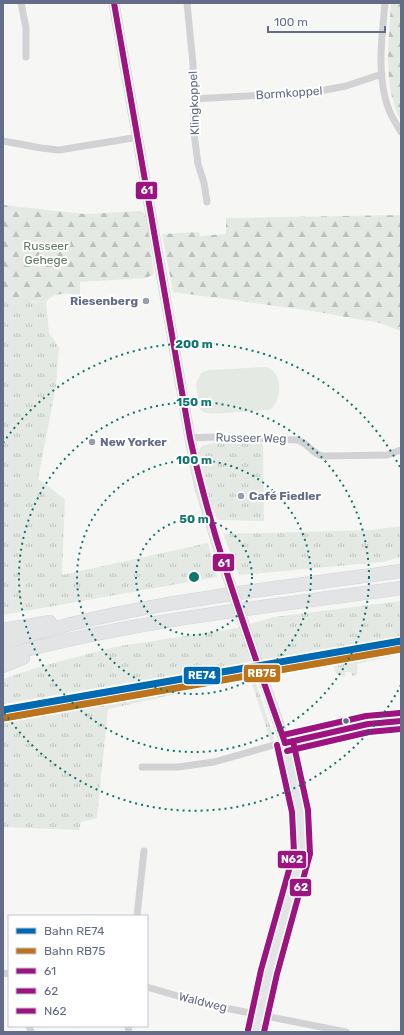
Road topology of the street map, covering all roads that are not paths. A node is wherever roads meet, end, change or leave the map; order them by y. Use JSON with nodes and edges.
{"nodes":[{"id":1,"x":21,"y":3,"type":"edge"},
{"id":2,"x":114,"y":3,"type":"edge"},
{"id":3,"x":187,"y":3,"type":"edge"},
{"id":4,"x":385,"y":3,"type":"edge"},
{"id":5,"x":26,"y":57,"type":"dead end"},
{"id":6,"x":382,"y":74,"type":"junction"},
{"id":7,"x":193,"y":99,"type":"junction"},
{"id":8,"x":401,"y":132,"type":"edge"},
{"id":9,"x":139,"y":137,"type":"junction"},
{"id":10,"x":3,"y":141,"type":"edge"},
{"id":11,"x":207,"y":202,"type":"dead end"},
{"id":12,"x":190,"y":438,"type":"junction"},
{"id":13,"x":401,"y":450,"type":"edge"},
{"id":14,"x":401,"y":571,"type":"edge"},
{"id":15,"x":401,"y":588,"type":"edge"},
{"id":16,"x":95,"y":618,"type":"junction"},
{"id":17,"x":3,"y":630,"type":"edge"},
{"id":18,"x":89,"y":636,"type":"junction"},
{"id":19,"x":3,"y":643,"type":"edge"},
{"id":20,"x":3,"y":656,"type":"edge"},
{"id":21,"x":3,"y":666,"type":"edge"},
{"id":22,"x":401,"y":721,"type":"edge"},
{"id":23,"x":285,"y":743,"type":"junction"},
{"id":24,"x":142,"y":767,"type":"dead end"},
{"id":25,"x":144,"y":851,"type":"dead end"},
{"id":26,"x":138,"y":915,"type":"edge"},
{"id":27,"x":148,"y":987,"type":"edge"},
{"id":28,"x":261,"y":1014,"type":"junction"},
{"id":29,"x":256,"y":1032,"type":"edge"},
{"id":30,"x":346,"y":1032,"type":"edge"}],
"edges":[{"from":1,"to":5,"type":"street"},
{"from":2,"to":9,"type":"street"},
{"from":3,"to":7,"type":"street","name":"Klingkoppel"},
{"from":4,"to":6,"type":"street"},
{"from":6,"to":7,"type":"street","name":"Bormkoppel"},
{"from":6,"to":8,"type":"street"},
{"from":7,"to":11,"type":"street","name":"Klingkoppel"},
{"from":9,"to":10,"type":"street"},
{"from":9,"to":12,"type":"street"},
{"from":12,"to":13,"type":"street","name":"Russeer Weg"},
{"from":12,"to":23,"type":"street","bridge":true},
{"from":14,"to":16,"type":"highway"},
{"from":15,"to":18,"type":"highway"},
{"from":16,"to":17,"type":"highway"},
{"from":16,"to":19,"type":"highway"},
{"from":18,"to":20,"type":"highway"},
{"from":18,"to":21,"type":"highway"},
{"from":22,"to":23,"type":"street"},
{"from":23,"to":24,"type":"street"},
{"from":23,"to":28,"type":"street"},
{"from":25,"to":26,"type":"street"},
{"from":27,"to":28,"type":"street","name":"Waldweg"},
{"from":28,"to":29,"type":"street"},
{"from":28,"to":30,"type":"street","name":"Waldweg"}]}
